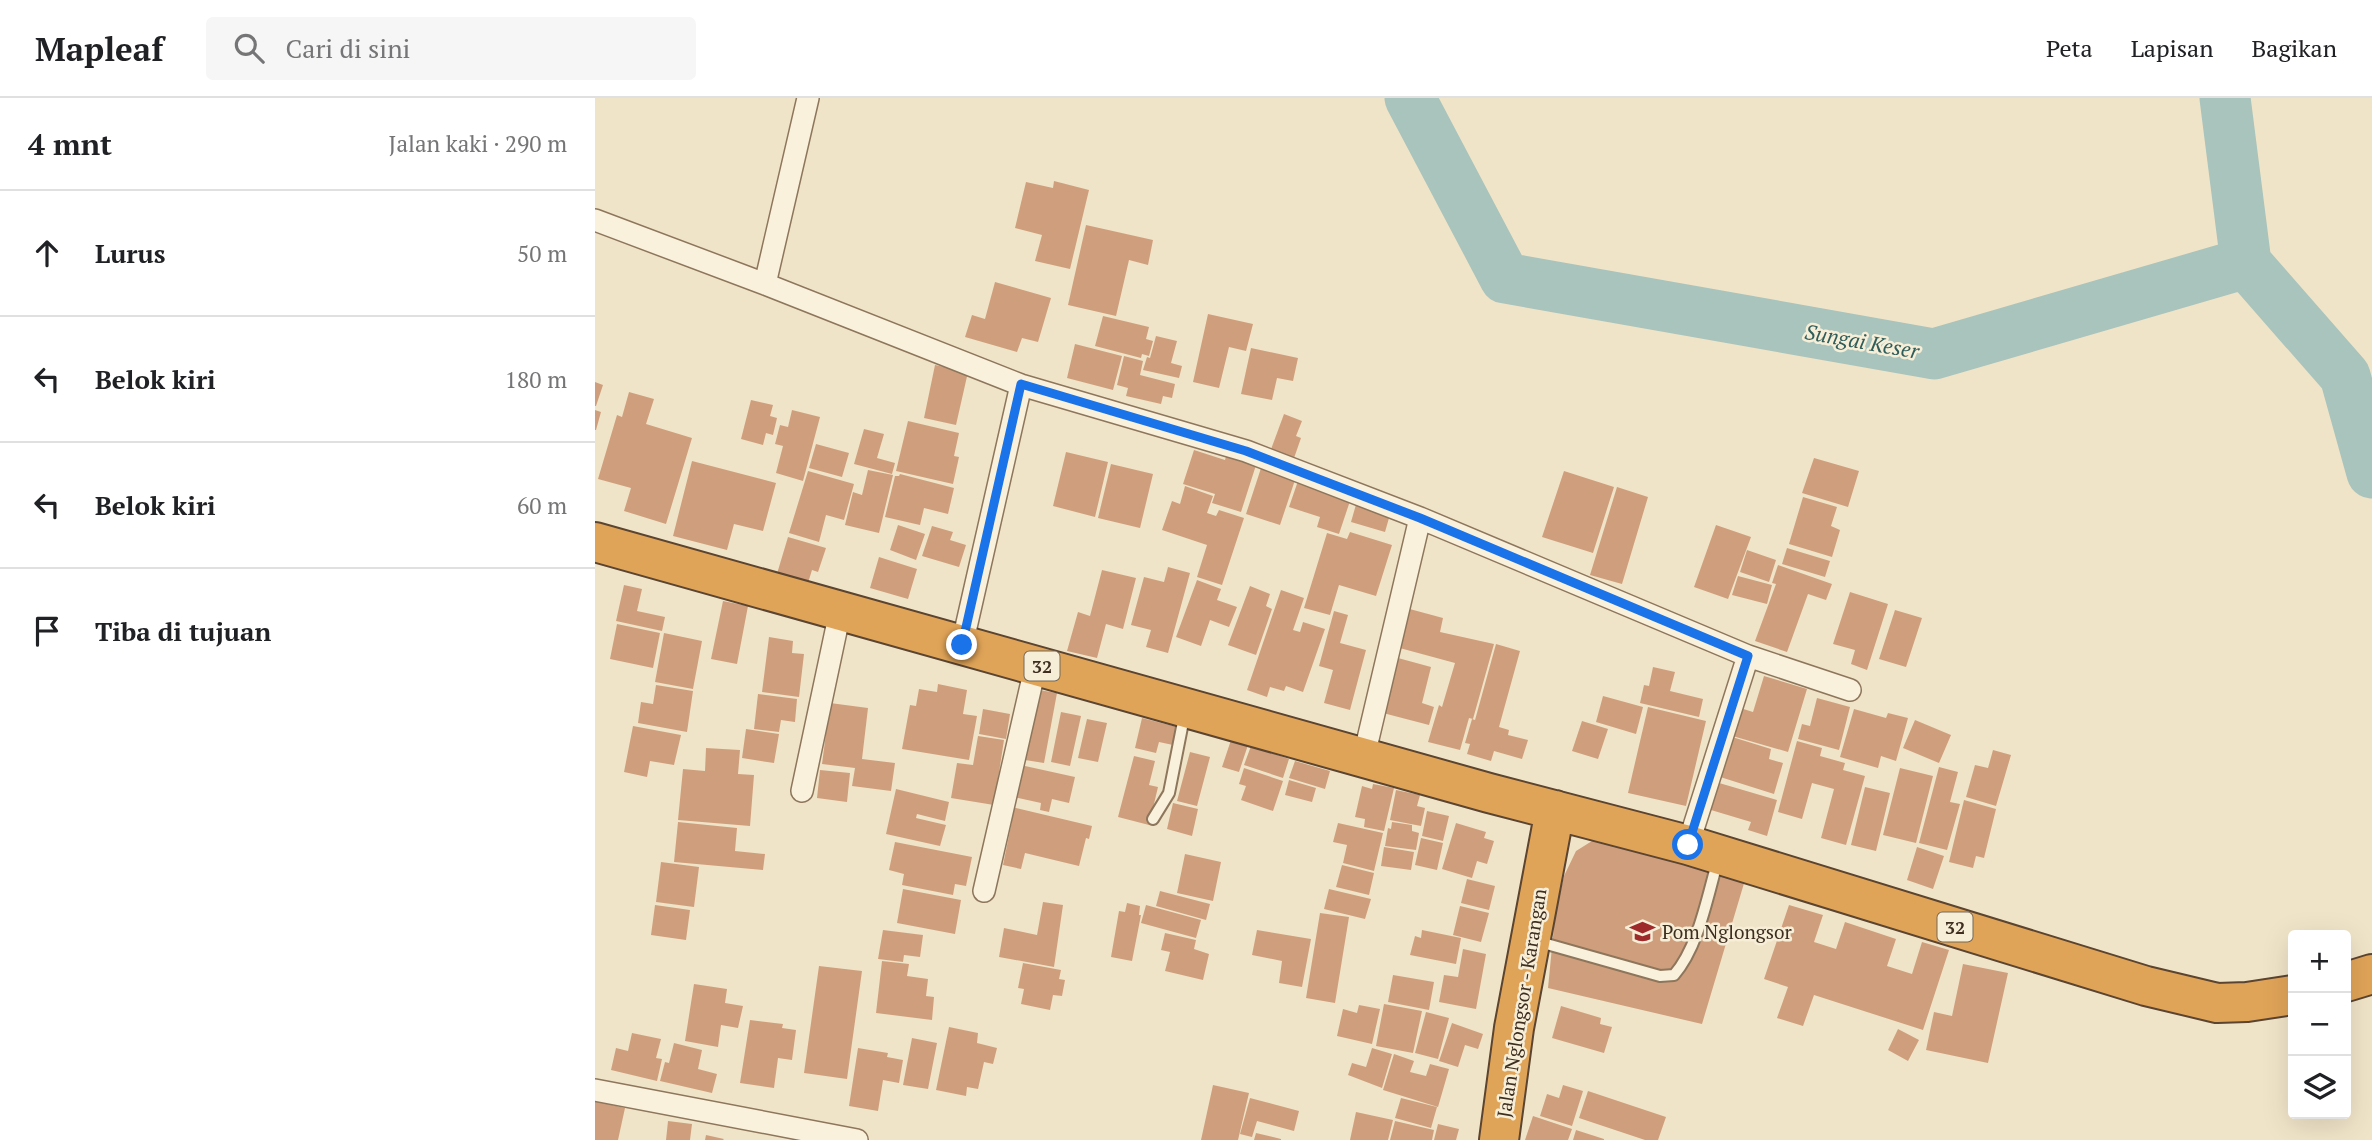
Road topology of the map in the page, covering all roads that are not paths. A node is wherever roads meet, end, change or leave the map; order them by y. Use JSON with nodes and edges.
{"nodes":[{"id":1,"x":808,"y":98,"type":"edge"},
{"id":2,"x":595,"y":220,"type":"edge"},
{"id":3,"x":765,"y":284,"type":"junction"},
{"id":4,"x":1021,"y":384,"type":"junction"},
{"id":5,"x":1420,"y":518,"type":"junction"},
{"id":6,"x":595,"y":542,"type":"edge"},
{"id":7,"x":840,"y":612,"type":"junction"},
{"id":8,"x":962,"y":645,"type":"junction"},
{"id":9,"x":1748,"y":656,"type":"junction"},
{"id":10,"x":1036,"y":664,"type":"junction"},
{"id":11,"x":1850,"y":690,"type":"dead end"},
{"id":12,"x":1186,"y":706,"type":"junction"},
{"id":13,"x":1364,"y":757,"type":"junction"},
{"id":14,"x":802,"y":791,"type":"dead end"},
{"id":15,"x":1555,"y":810,"type":"junction"},
{"id":16,"x":1153,"y":819,"type":"dead end"},
{"id":17,"x":1704,"y":850,"type":"junction"},
{"id":18,"x":984,"y":891,"type":"dead end"},
{"id":19,"x":1530,"y":940,"type":"junction"},
{"id":20,"x":2372,"y":974,"type":"edge"},
{"id":21,"x":2351,"y":980,"type":"edge"},
{"id":22,"x":2288,"y":996,"type":"edge"},
{"id":23,"x":595,"y":1090,"type":"edge"},
{"id":24,"x":857,"y":1140,"type":"edge"},
{"id":25,"x":1499,"y":1140,"type":"edge"}],
"edges":[{"from":1,"to":3,"type":"street"},
{"from":2,"to":3,"type":"street"},
{"from":3,"to":4,"type":"street"},
{"from":4,"to":5,"type":"street"},
{"from":4,"to":8,"type":"street"},
{"from":5,"to":9,"type":"street"},
{"from":5,"to":13,"type":"street"},
{"from":6,"to":7,"type":"highway","number":"32"},
{"from":7,"to":8,"type":"highway","number":"32"},
{"from":7,"to":14,"type":"street"},
{"from":8,"to":10,"type":"highway","number":"32"},
{"from":9,"to":11,"type":"street"},
{"from":9,"to":17,"type":"street"},
{"from":10,"to":12,"type":"highway","number":"32"},
{"from":10,"to":18,"type":"street"},
{"from":12,"to":13,"type":"highway","number":"32"},
{"from":12,"to":16,"type":"lane"},
{"from":13,"to":15,"type":"highway","number":"32"},
{"from":15,"to":17,"type":"highway","number":"32"},
{"from":15,"to":19,"type":"highway","name":"Jalan Nglongsor - Karangan"},
{"from":17,"to":19,"type":"lane"},
{"from":17,"to":22,"type":"highway","number":"32"},
{"from":19,"to":25,"type":"highway","name":"Jalan Nglongsor - Karangan"},
{"from":20,"to":21,"type":"highway"},
{"from":23,"to":24,"type":"street"}]}
